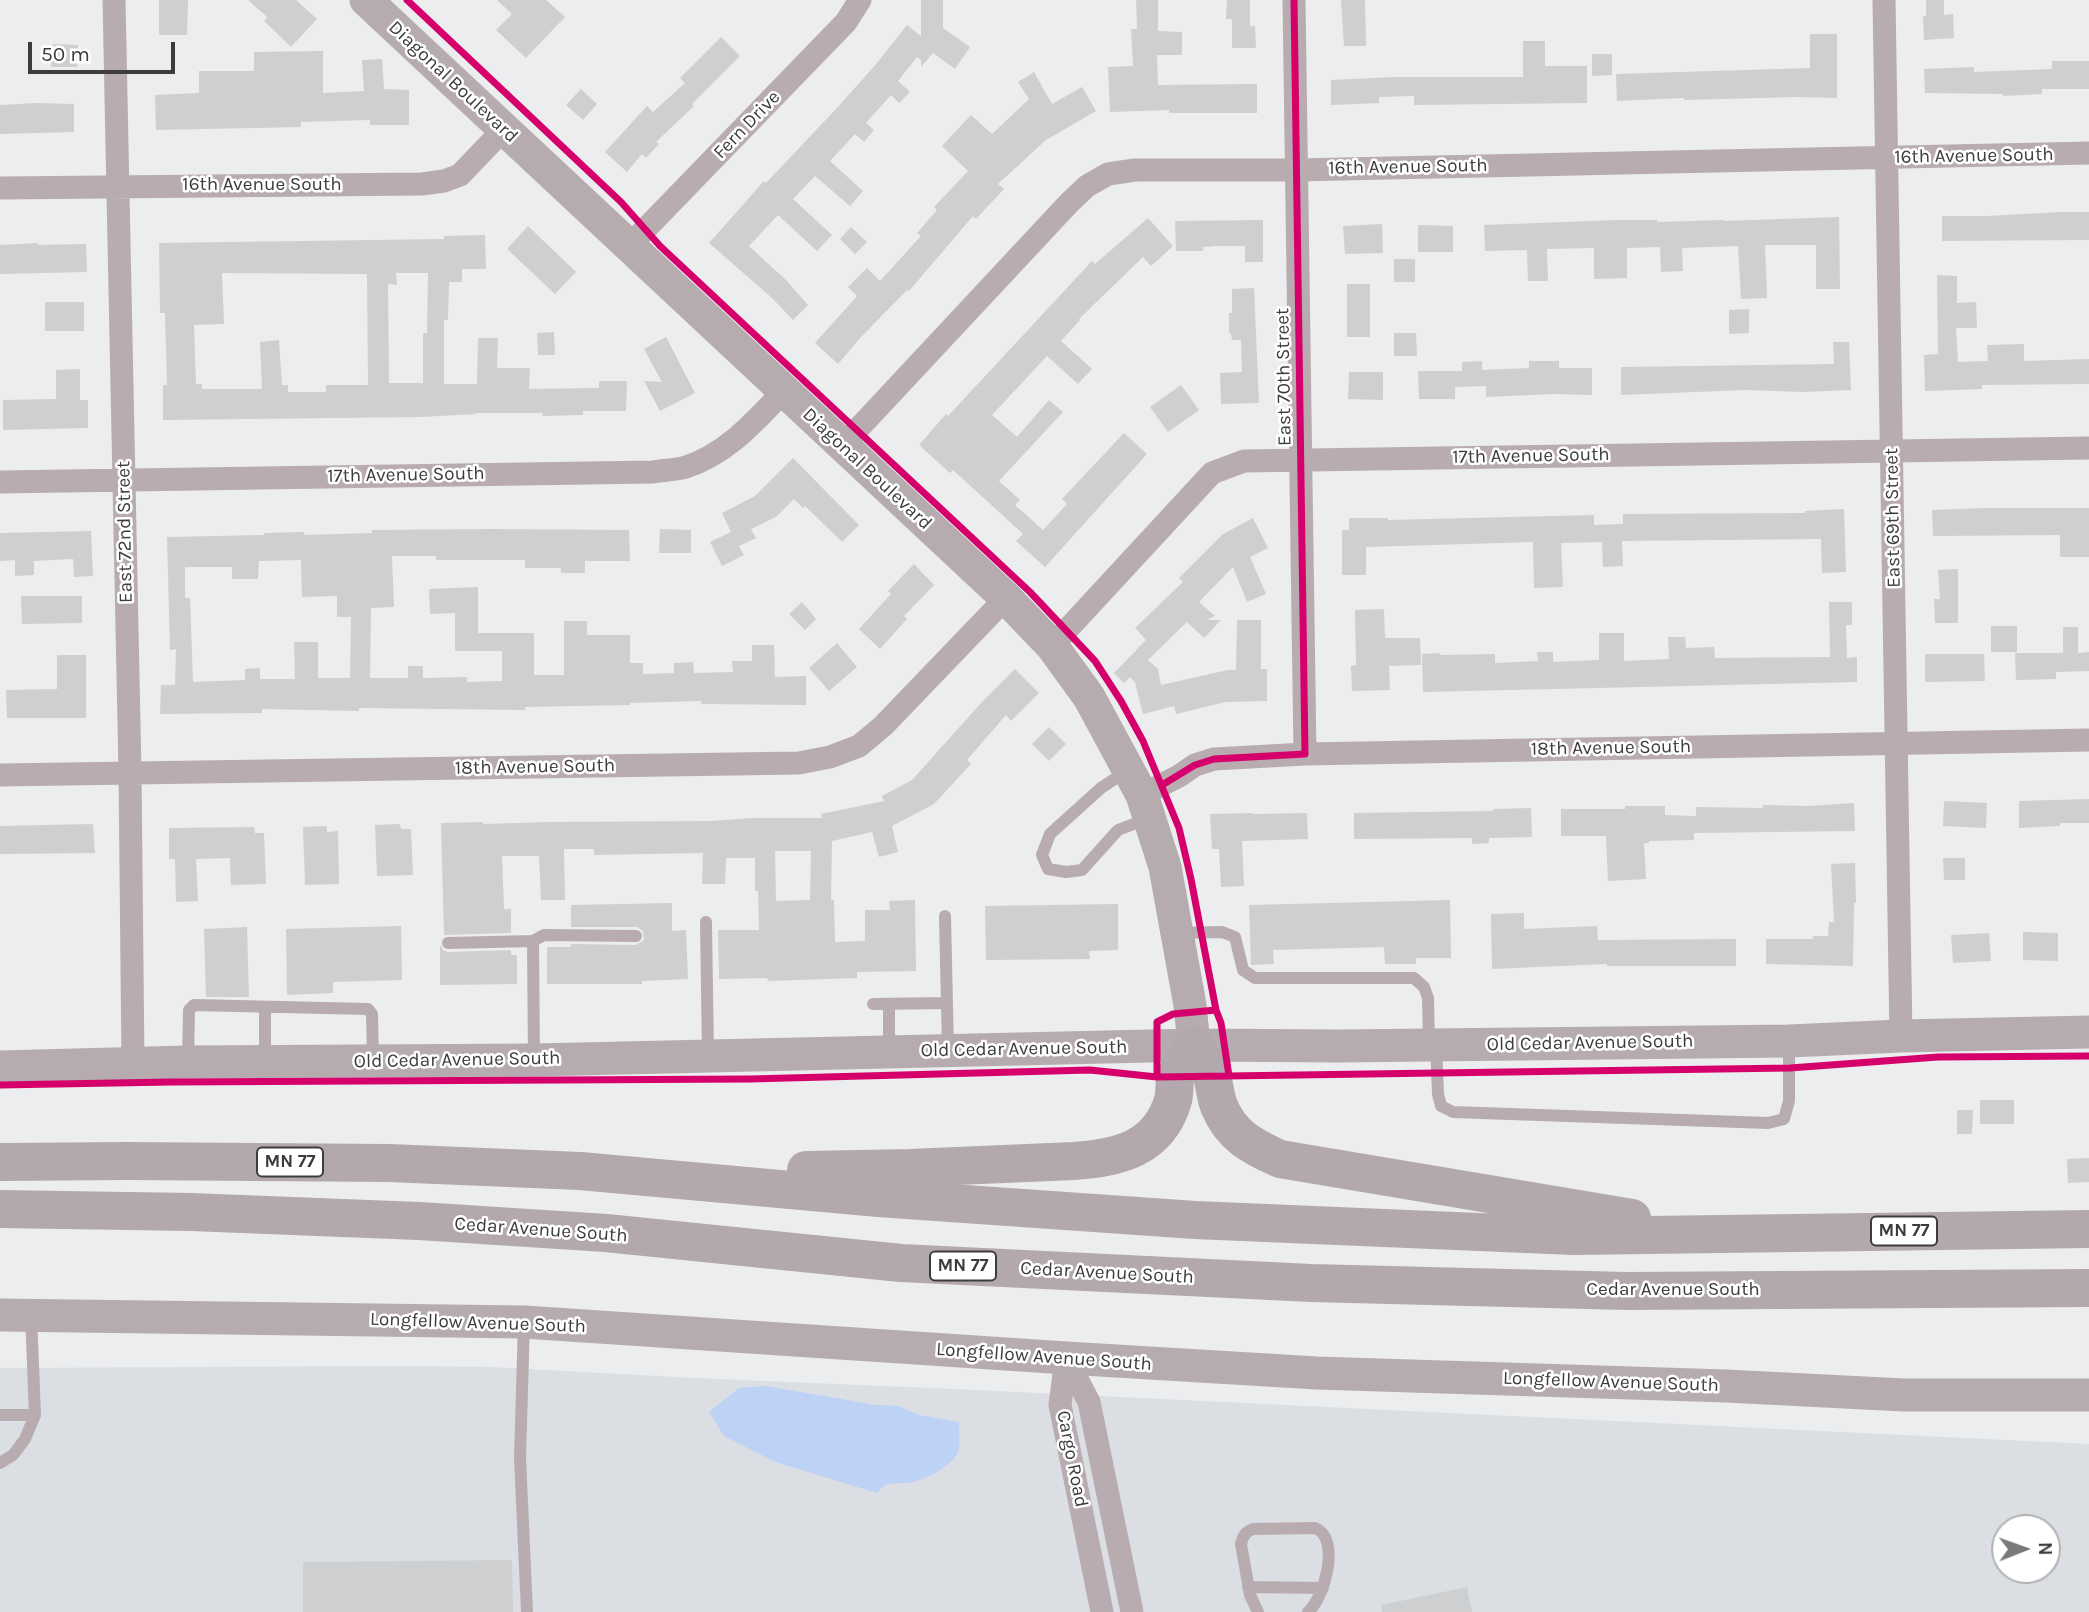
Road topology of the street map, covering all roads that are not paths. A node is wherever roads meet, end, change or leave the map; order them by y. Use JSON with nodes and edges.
{"nodes":[{"id":1,"x":114,"y":0,"type":"edge"},
{"id":2,"x":366,"y":0,"type":"edge"},
{"id":3,"x":860,"y":0,"type":"edge"},
{"id":4,"x":1294,"y":0,"type":"edge"},
{"id":5,"x":1884,"y":0,"type":"edge"},
{"id":6,"x":504,"y":130,"type":"junction"},
{"id":7,"x":2089,"y":153,"type":"edge"},
{"id":8,"x":1887,"y":157,"type":"junction"},
{"id":9,"x":1296,"y":170,"type":"junction"},
{"id":10,"x":119,"y":186,"type":"junction"},
{"id":11,"x":0,"y":188,"type":"edge"},
{"id":12,"x":629,"y":246,"type":"junction"},
{"id":13,"x":785,"y":391,"type":"junction"},
{"id":14,"x":842,"y":446,"type":"junction"},
{"id":15,"x":2089,"y":448,"type":"edge"},
{"id":16,"x":1892,"y":451,"type":"junction"},
{"id":17,"x":1301,"y":460,"type":"junction"},
{"id":18,"x":124,"y":480,"type":"junction"},
{"id":19,"x":0,"y":482,"type":"edge"},
{"id":20,"x":1006,"y":598,"type":"junction"},
{"id":21,"x":1052,"y":646,"type":"junction"},
{"id":22,"x":2089,"y":740,"type":"edge"},
{"id":23,"x":1896,"y":743,"type":"junction"},
{"id":24,"x":1305,"y":754,"type":"junction"},
{"id":25,"x":130,"y":772,"type":"junction"},
{"id":26,"x":0,"y":775,"type":"edge"},
{"id":27,"x":1140,"y":794,"type":"junction"},
{"id":28,"x":946,"y":916,"type":"dead end"},
{"id":29,"x":706,"y":922,"type":"dead end"},
{"id":30,"x":1177,"y":933,"type":"junction"},
{"id":31,"x":636,"y":936,"type":"dead end"},
{"id":32,"x":533,"y":940,"type":"junction"},
{"id":33,"x":448,"y":943,"type":"dead end"},
{"id":34,"x":947,"y":1003,"type":"junction"},
{"id":35,"x":873,"y":1004,"type":"dead end"},
{"id":36,"x":889,"y":1004,"type":"junction"},
{"id":37,"x":265,"y":1007,"type":"junction"},
{"id":38,"x":2089,"y":1032,"type":"edge"},
{"id":39,"x":1901,"y":1036,"type":"junction"},
{"id":40,"x":1789,"y":1041,"type":"junction"},
{"id":41,"x":1194,"y":1045,"type":"junction"},
{"id":42,"x":1432,"y":1045,"type":"junction"},
{"id":43,"x":948,"y":1051,"type":"junction"},
{"id":44,"x":890,"y":1052,"type":"junction"},
{"id":45,"x":708,"y":1056,"type":"junction"},
{"id":46,"x":534,"y":1060,"type":"junction"},
{"id":47,"x":373,"y":1061,"type":"junction"},
{"id":48,"x":188,"y":1062,"type":"junction"},
{"id":49,"x":265,"y":1062,"type":"junction"},
{"id":50,"x":133,"y":1064,"type":"junction"},
{"id":51,"x":0,"y":1067,"type":"edge"},
{"id":52,"x":0,"y":1162,"type":"edge"},
{"id":53,"x":580,"y":1171,"type":"junction"},
{"id":54,"x":0,"y":1209,"type":"edge"},
{"id":55,"x":2089,"y":1229,"type":"edge"},
{"id":56,"x":1720,"y":1234,"type":"junction"},
{"id":57,"x":2089,"y":1288,"type":"edge"},
{"id":58,"x":1928,"y":1289,"type":"junction"},
{"id":59,"x":2089,"y":1310,"type":"edge"},
{"id":60,"x":16,"y":1315,"type":"edge"},
{"id":61,"x":524,"y":1322,"type":"junction"},
{"id":62,"x":1066,"y":1359,"type":"junction"},
{"id":63,"x":2089,"y":1395,"type":"edge"},
{"id":64,"x":0,"y":1415,"type":"edge"},
{"id":65,"x":35,"y":1415,"type":"junction"},
{"id":66,"x":0,"y":1463,"type":"edge"},
{"id":67,"x":1248,"y":1587,"type":"junction"},
{"id":68,"x":1323,"y":1588,"type":"junction"},
{"id":69,"x":527,"y":1612,"type":"edge"},
{"id":70,"x":1102,"y":1612,"type":"edge"},
{"id":71,"x":1132,"y":1612,"type":"edge"},
{"id":72,"x":1258,"y":1612,"type":"edge"},
{"id":73,"x":1308,"y":1612,"type":"edge"}],
"edges":[{"from":1,"to":10,"type":"street","name":"East 72nd Street"},
{"from":2,"to":6,"type":"street","name":"Diagonal Boulevard"},
{"from":3,"to":12,"type":"street","name":"Fern Drive"},
{"from":4,"to":9,"type":"street","name":"East 70th Street"},
{"from":5,"to":8,"type":"street","name":"East 69th Street"},
{"from":6,"to":10,"type":"street","name":"16th Avenue South"},
{"from":6,"to":12,"type":"street","name":"Diagonal Boulevard"},
{"from":7,"to":8,"type":"street","name":"16th Avenue South"},
{"from":8,"to":9,"type":"street","name":"16th Avenue South"},
{"from":8,"to":16,"type":"street","name":"East 69th Street"},
{"from":9,"to":14,"type":"street","name":"16th Avenue South"},
{"from":9,"to":17,"type":"street","name":"East 70th Street"},
{"from":10,"to":11,"type":"street","name":"16th Avenue South"},
{"from":10,"to":18,"type":"street","name":"East 72nd Street"},
{"from":12,"to":13,"type":"street","name":"Diagonal Boulevard"},
{"from":13,"to":14,"type":"street","name":"Diagonal Boulevard"},
{"from":13,"to":18,"type":"street","name":"17th Avenue South"},
{"from":14,"to":20,"type":"street","name":"Diagonal Boulevard"},
{"from":15,"to":16,"type":"street","name":"17th Avenue South"},
{"from":16,"to":17,"type":"street","name":"17th Avenue South"},
{"from":16,"to":23,"type":"street","name":"East 69th Street"},
{"from":17,"to":21,"type":"street","name":"17th Avenue South"},
{"from":17,"to":24,"type":"street","name":"East 70th Street"},
{"from":18,"to":19,"type":"street","name":"17th Avenue South"},
{"from":18,"to":25,"type":"street","name":"East 72nd Street"},
{"from":20,"to":21,"type":"street","name":"Diagonal Boulevard"},
{"from":20,"to":25,"type":"street","name":"18th Avenue South"},
{"from":21,"to":27,"type":"street","name":"Diagonal Boulevard"},
{"from":22,"to":23,"type":"street","name":"18th Avenue South"},
{"from":23,"to":24,"type":"street","name":"18th Avenue South"},
{"from":23,"to":39,"type":"street","name":"East 69th Street"},
{"from":24,"to":27,"type":"street","name":"18th Avenue South"},
{"from":25,"to":26,"type":"street","name":"18th Avenue South"},
{"from":25,"to":50,"type":"street","name":"East 72nd Street"},
{"from":27,"to":27,"type":"lane"},
{"from":27,"to":30,"type":"street","name":"Diagonal Boulevard"},
{"from":28,"to":34,"type":"lane"},
{"from":29,"to":45,"type":"lane"},
{"from":30,"to":41,"type":"street","name":"Diagonal Boulevard"},
{"from":30,"to":42,"type":"lane"},
{"from":31,"to":32,"type":"lane"},
{"from":32,"to":33,"type":"lane"},
{"from":32,"to":46,"type":"lane"},
{"from":34,"to":36,"type":"lane"},
{"from":34,"to":43,"type":"lane"},
{"from":35,"to":36,"type":"lane"},
{"from":36,"to":44,"type":"lane"},
{"from":37,"to":47,"type":"lane"},
{"from":37,"to":48,"type":"lane"},
{"from":37,"to":49,"type":"lane"},
{"from":38,"to":39,"type":"street","name":"Old Cedar Avenue South"},
{"from":39,"to":40,"type":"street","name":"Old Cedar Avenue South"},
{"from":40,"to":42,"type":"street","name":"Old Cedar Avenue South"},
{"from":40,"to":42,"type":"lane"},
{"from":41,"to":42,"type":"street","name":"Old Cedar Avenue South"},
{"from":41,"to":43,"type":"street","name":"Old Cedar Avenue South"},
{"from":41,"to":53,"type":"highway"},
{"from":41,"to":56,"type":"highway"},
{"from":43,"to":44,"type":"street","name":"Old Cedar Avenue South"},
{"from":44,"to":45,"type":"street","name":"Old Cedar Avenue South"},
{"from":45,"to":46,"type":"street","name":"Old Cedar Avenue South"},
{"from":46,"to":47,"type":"street","name":"Old Cedar Avenue South"},
{"from":47,"to":49,"type":"street","name":"Old Cedar Avenue South"},
{"from":48,"to":49,"type":"street","name":"Old Cedar Avenue South"},
{"from":48,"to":50,"type":"street","name":"Old Cedar Avenue South"},
{"from":50,"to":51,"type":"street","name":"Old Cedar Avenue South"},
{"from":52,"to":53,"type":"highway","number":"MN 77"},
{"from":53,"to":56,"type":"highway","number":"MN 77"},
{"from":54,"to":58,"type":"highway","name":"Cedar Avenue South","number":"MN 77"},
{"from":55,"to":56,"type":"highway","number":"MN 77"},
{"from":57,"to":58,"type":"highway","name":"Cedar Avenue South","number":"MN 77"},
{"from":58,"to":59,"type":"highway"},
{"from":60,"to":61,"type":"street","name":"Longfellow Avenue South"},
{"from":60,"to":65,"type":"lane"},
{"from":61,"to":62,"type":"street","name":"Longfellow Avenue South"},
{"from":61,"to":69,"type":"lane"},
{"from":62,"to":63,"type":"street","name":"Longfellow Avenue South"},
{"from":62,"to":70,"type":"street","name":"Cargo Road"},
{"from":62,"to":71,"type":"street","name":"Cargo Road"},
{"from":64,"to":65,"type":"lane"},
{"from":65,"to":66,"type":"lane"},
{"from":67,"to":68,"type":"lane"},
{"from":67,"to":68,"type":"lane"},
{"from":67,"to":72,"type":"lane"},
{"from":68,"to":73,"type":"lane"}]}
